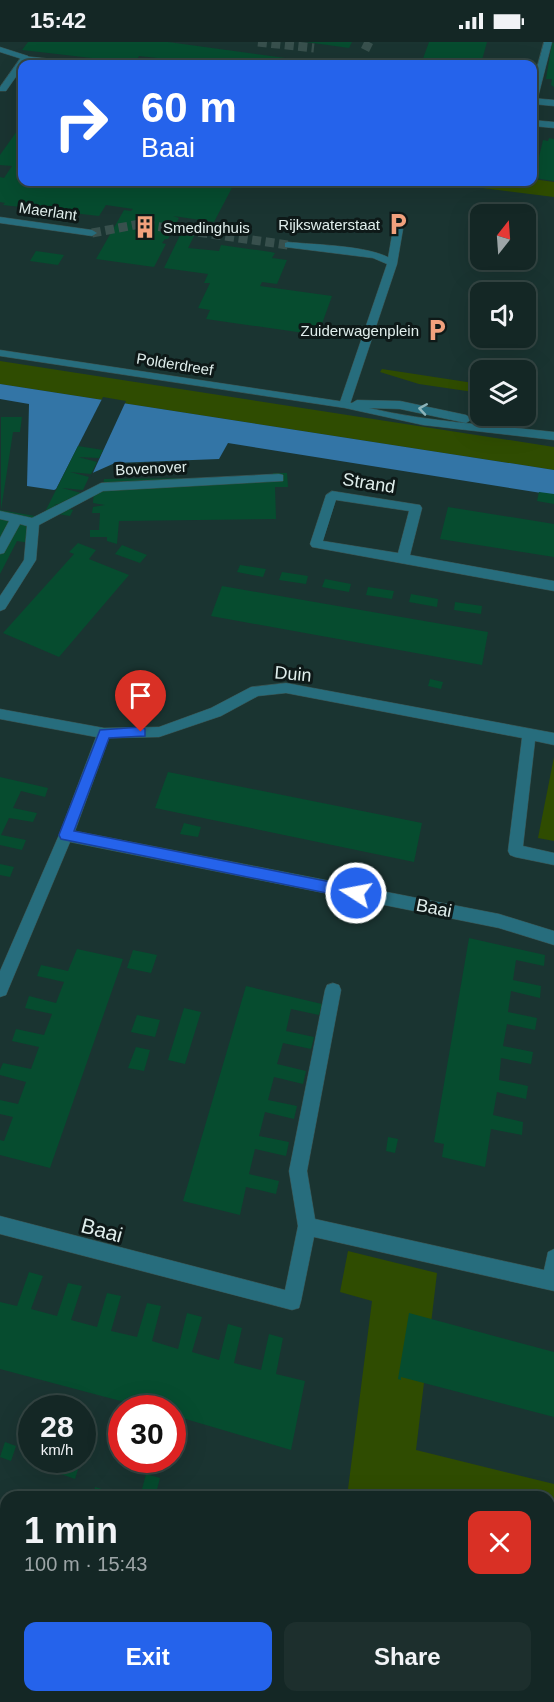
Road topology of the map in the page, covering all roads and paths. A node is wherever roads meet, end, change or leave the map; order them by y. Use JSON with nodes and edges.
{"nodes":[{"id":1,"x":10,"y":42,"type":"edge"},
{"id":2,"x":548,"y":42,"type":"edge"},
{"id":3,"x":1,"y":49,"type":"edge"},
{"id":4,"x":25,"y":58,"type":"joint"},
{"id":5,"x":44,"y":60,"type":"edge"},
{"id":6,"x":18,"y":67,"type":"edge"},
{"id":7,"x":537,"y":85,"type":"edge"},
{"id":8,"x":1,"y":90,"type":"edge"},
{"id":9,"x":537,"y":101,"type":"edge"},
{"id":10,"x":554,"y":103,"type":"edge"},
{"id":11,"x":537,"y":123,"type":"edge"},
{"id":12,"x":554,"y":125,"type":"edge"},
{"id":13,"x":0,"y":220,"type":"edge"},
{"id":14,"x":398,"y":229,"type":"dead end"},
{"id":15,"x":92,"y":233,"type":"tunnel mouth"},
{"id":16,"x":288,"y":245,"type":"tunnel mouth"},
{"id":17,"x":392,"y":264,"type":"junction"},
{"id":18,"x":0,"y":352,"type":"edge"},
{"id":19,"x":345,"y":405,"type":"junction"},
{"id":20,"x":554,"y":436,"type":"edge"},
{"id":21,"x":279,"y":478,"type":"dead end"},
{"id":22,"x":0,"y":515,"type":"edge"},
{"id":23,"x":16,"y":519,"type":"junction"},
{"id":24,"x":33,"y":523,"type":"junction"},
{"id":25,"x":0,"y":550,"type":"edge"},
{"id":26,"x":403,"y":558,"type":"junction"},
{"id":27,"x":554,"y":586,"type":"edge"},
{"id":28,"x":0,"y":606,"type":"edge"},
{"id":29,"x":0,"y":714,"type":"edge"},
{"id":30,"x":104,"y":733,"type":"junction"},
{"id":31,"x":530,"y":735,"type":"junction"},
{"id":32,"x":554,"y":739,"type":"edge"},
{"id":33,"x":66,"y":835,"type":"junction"},
{"id":34,"x":554,"y":859,"type":"edge"},
{"id":35,"x":554,"y":938,"type":"edge"},
{"id":36,"x":0,"y":990,"type":"edge"},
{"id":37,"x":333,"y":990,"type":"dead end"},
{"id":38,"x":0,"y":1225,"type":"edge"},
{"id":39,"x":307,"y":1226,"type":"junction"},
{"id":40,"x":554,"y":1258,"type":"edge"},
{"id":41,"x":553,"y":1282,"type":"edge"}],
"edges":[{"from":1,"to":3,"type":"street"},
{"from":2,"to":7,"type":"street"},
{"from":3,"to":4,"type":"street"},
{"from":4,"to":5,"type":"street"},
{"from":6,"to":8,"type":"street"},
{"from":9,"to":10,"type":"street"},
{"from":11,"to":12,"type":"street"},
{"from":13,"to":15,"type":"street","name":"Maerlant"},
{"from":14,"to":17,"type":"street"},
{"from":16,"to":17,"type":"street"},
{"from":17,"to":19,"type":"street"},
{"from":18,"to":19,"type":"street","name":"Polderdreef"},
{"from":19,"to":20,"type":"street","name":"Polderdreef"},
{"from":21,"to":24,"type":"street","name":"Bovenover"},
{"from":22,"to":23,"type":"street"},
{"from":23,"to":24,"type":"street"},
{"from":23,"to":25,"type":"street"},
{"from":24,"to":28,"type":"street"},
{"from":26,"to":26,"type":"street","name":"Strand"},
{"from":26,"to":27,"type":"street","name":"Strand"},
{"from":29,"to":30,"type":"street","name":"Duin"},
{"from":30,"to":31,"type":"street","name":"Duin"},
{"from":30,"to":33,"type":"street"},
{"from":31,"to":32,"type":"street","name":"Duin"},
{"from":31,"to":34,"type":"street"},
{"from":33,"to":35,"type":"street","name":"Baai"},
{"from":33,"to":36,"type":"street"},
{"from":37,"to":39,"type":"street","name":"Baai"},
{"from":38,"to":39,"type":"street","name":"Baai"},
{"from":39,"to":41,"type":"street"},
{"from":40,"to":41,"type":"street"}]}
